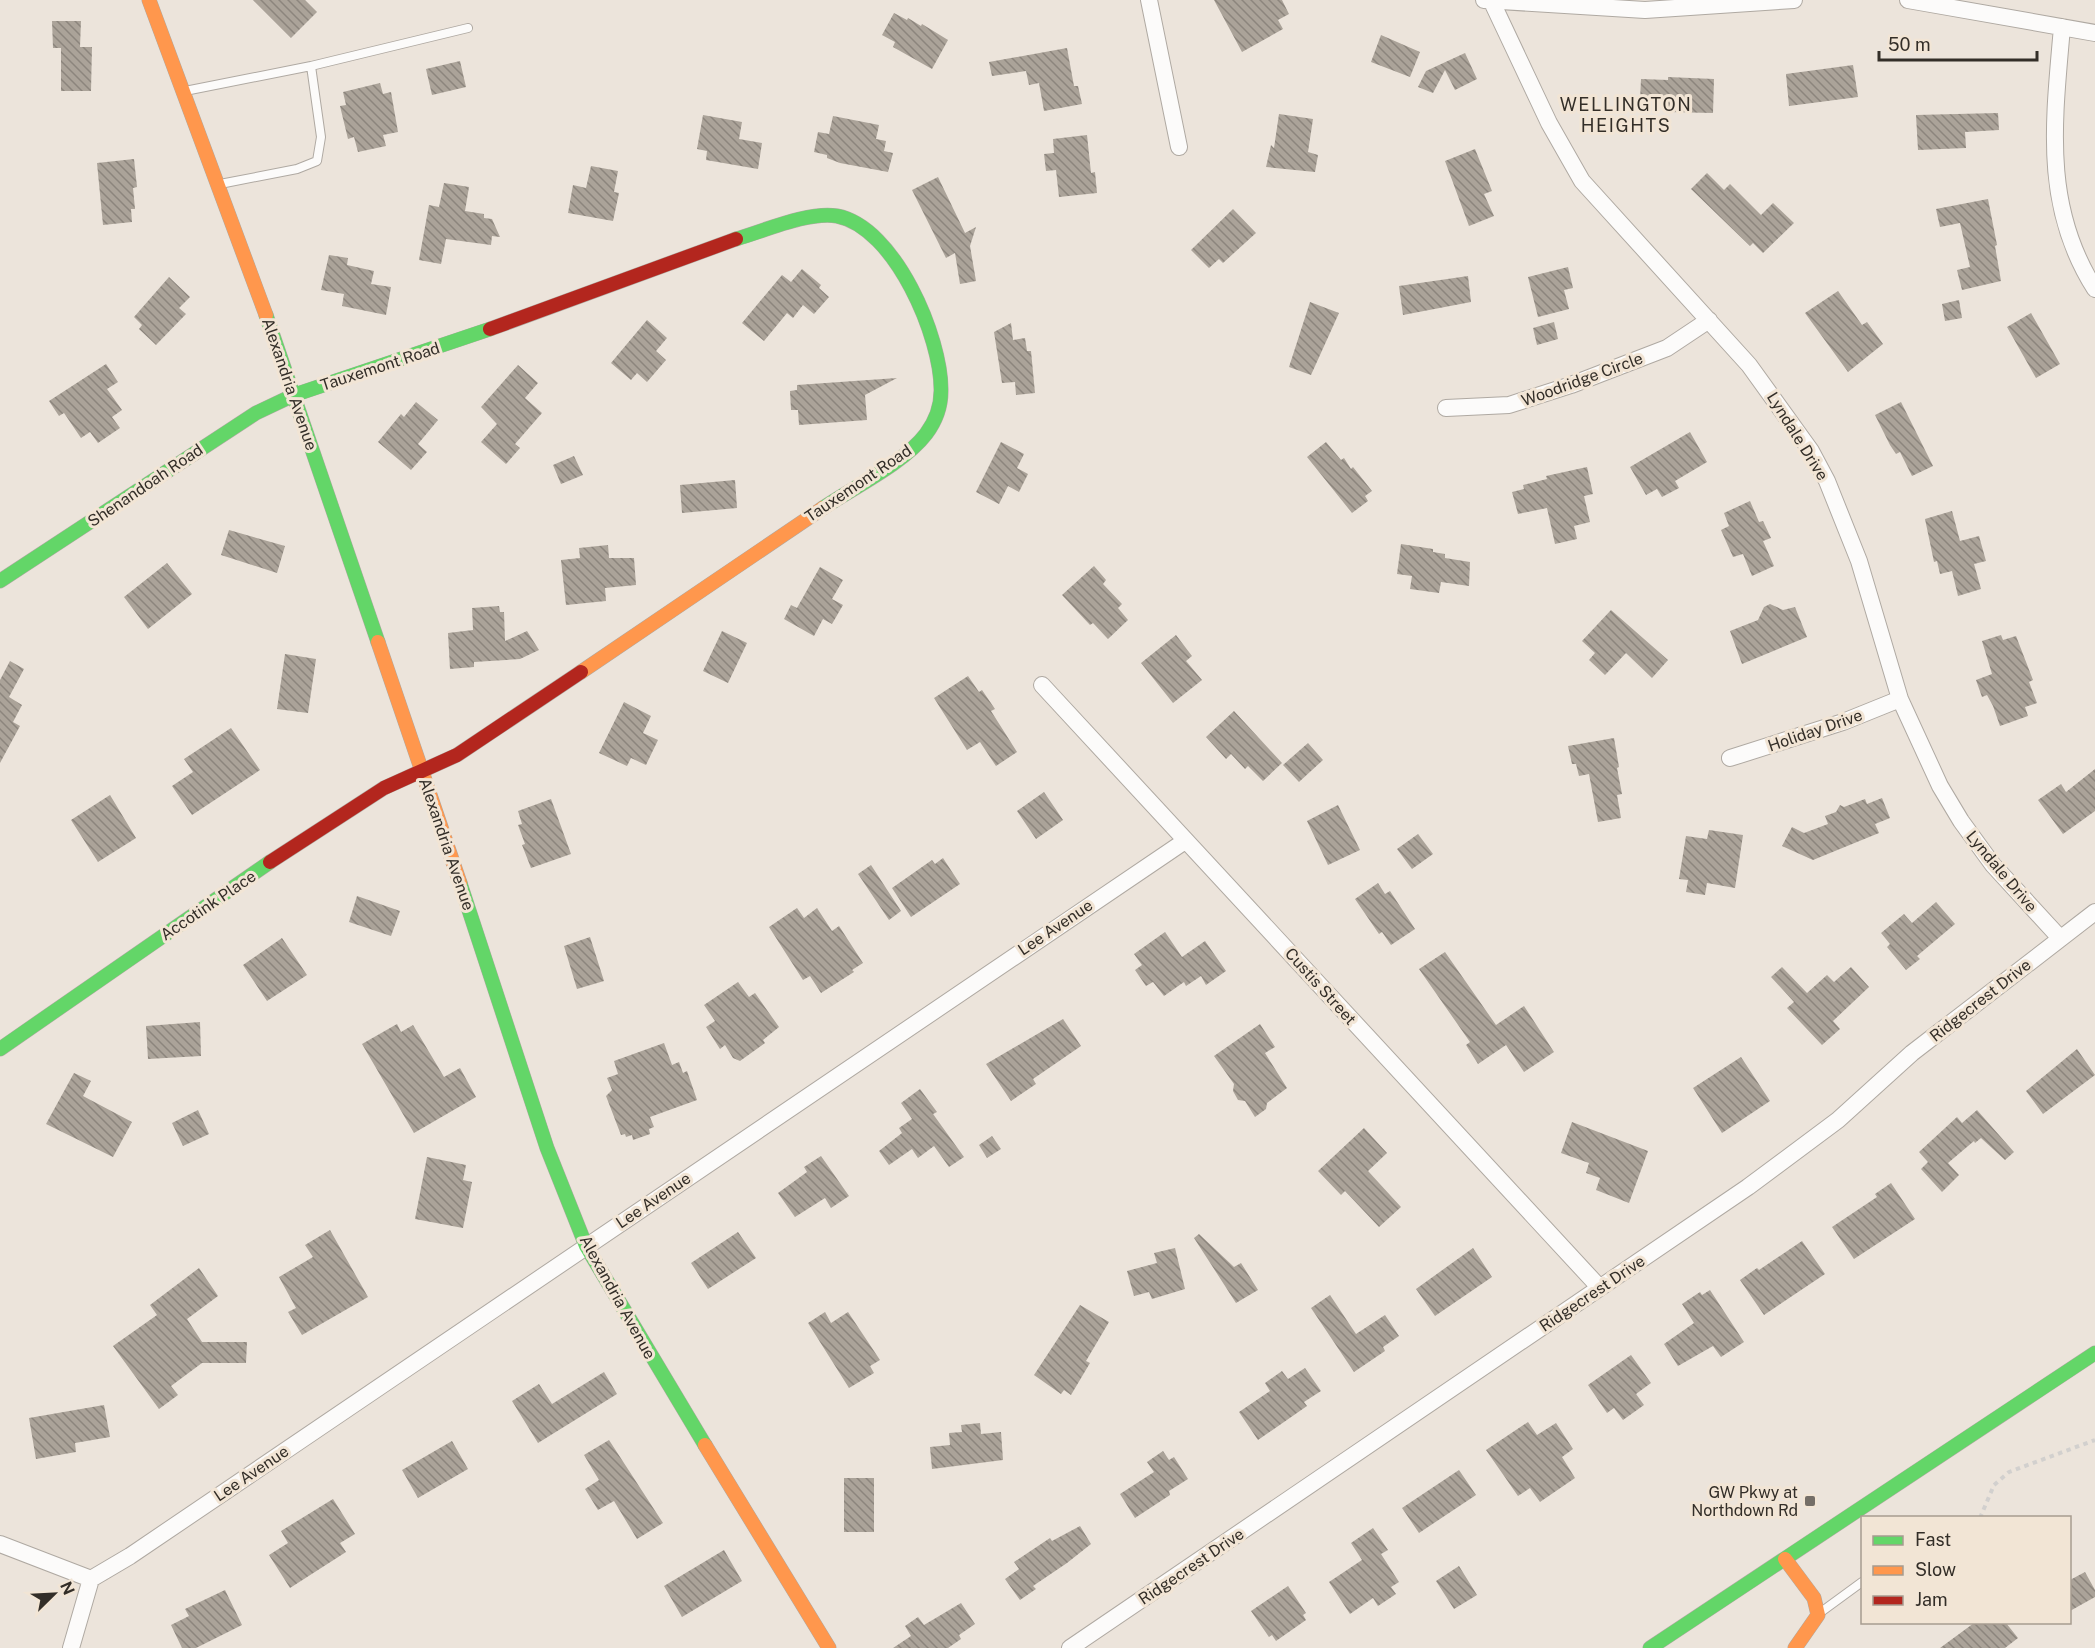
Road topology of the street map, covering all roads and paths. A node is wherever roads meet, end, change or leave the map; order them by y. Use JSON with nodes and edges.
{"nodes":[{"id":1,"x":148,"y":0,"type":"edge"},
{"id":2,"x":1149,"y":0,"type":"edge"},
{"id":3,"x":1794,"y":0,"type":"edge"},
{"id":4,"x":1908,"y":0,"type":"edge"},
{"id":5,"x":1488,"y":1,"type":"edge"},
{"id":6,"x":2062,"y":27,"type":"junction"},
{"id":7,"x":468,"y":28,"type":"dead end"},
{"id":8,"x":2095,"y":33,"type":"edge"},
{"id":9,"x":312,"y":66,"type":"junction"},
{"id":10,"x":182,"y":92,"type":"junction"},
{"id":11,"x":1179,"y":147,"type":"dead end"},
{"id":12,"x":216,"y":184,"type":"junction"},
{"id":13,"x":2095,"y":289,"type":"edge"},
{"id":14,"x":1709,"y":320,"type":"junction"},
{"id":15,"x":294,"y":394,"type":"junction"},
{"id":16,"x":1446,"y":408,"type":"dead end"},
{"id":17,"x":0,"y":581,"type":"edge"},
{"id":18,"x":1042,"y":685,"type":"dead end"},
{"id":19,"x":1900,"y":699,"type":"junction"},
{"id":20,"x":1730,"y":758,"type":"dead end"},
{"id":21,"x":422,"y":771,"type":"junction"},
{"id":22,"x":1185,"y":841,"type":"junction"},
{"id":23,"x":2095,"y":912,"type":"edge"},
{"id":24,"x":2060,"y":938,"type":"junction"},
{"id":25,"x":0,"y":1049,"type":"edge"},
{"id":26,"x":586,"y":1246,"type":"junction"},
{"id":27,"x":1600,"y":1288,"type":"junction"},
{"id":28,"x":2095,"y":1353,"type":"edge"},
{"id":29,"x":2095,"y":1440,"type":"edge"},
{"id":30,"x":1981,"y":1516,"type":"edge"},
{"id":31,"x":0,"y":1544,"type":"edge"},
{"id":32,"x":1785,"y":1559,"type":"junction"},
{"id":33,"x":91,"y":1579,"type":"junction"},
{"id":34,"x":1861,"y":1583,"type":"edge"},
{"id":35,"x":1818,"y":1615,"type":"junction"},
{"id":36,"x":70,"y":1648,"type":"edge"},
{"id":37,"x":829,"y":1648,"type":"edge"},
{"id":38,"x":1070,"y":1648,"type":"edge"},
{"id":39,"x":1650,"y":1648,"type":"edge"},
{"id":40,"x":1795,"y":1648,"type":"edge"}],
"edges":[{"from":1,"to":10,"type":"street","name":"Alexandria Avenue"},
{"from":2,"to":11,"type":"street"},
{"from":3,"to":5,"type":"street"},
{"from":4,"to":6,"type":"street"},
{"from":5,"to":14,"type":"street","name":"Lyndale Drive"},
{"from":6,"to":8,"type":"street"},
{"from":6,"to":13,"type":"street"},
{"from":7,"to":9,"type":"lane"},
{"from":9,"to":10,"type":"lane"},
{"from":9,"to":12,"type":"lane"},
{"from":10,"to":12,"type":"street","name":"Alexandria Avenue"},
{"from":12,"to":15,"type":"street","name":"Alexandria Avenue"},
{"from":14,"to":16,"type":"street","name":"Woodridge Circle"},
{"from":14,"to":19,"type":"street","name":"Lyndale Drive"},
{"from":15,"to":17,"type":"street","name":"Shenandoah Road"},
{"from":15,"to":21,"type":"street","name":"Alexandria Avenue"},
{"from":15,"to":21,"type":"street","name":"Tauxemont Road"},
{"from":18,"to":22,"type":"street","name":"Custis Street"},
{"from":19,"to":20,"type":"street","name":"Holiday Drive"},
{"from":19,"to":24,"type":"street","name":"Lyndale Drive"},
{"from":21,"to":25,"type":"street","name":"Accotink Place"},
{"from":21,"to":26,"type":"street","name":"Alexandria Avenue"},
{"from":22,"to":26,"type":"street","name":"Lee Avenue"},
{"from":22,"to":27,"type":"street","name":"Custis Street"},
{"from":23,"to":24,"type":"street","name":"Ridgecrest Drive"},
{"from":24,"to":27,"type":"street","name":"Ridgecrest Drive"},
{"from":26,"to":33,"type":"street","name":"Lee Avenue"},
{"from":26,"to":37,"type":"street","name":"Alexandria Avenue"},
{"from":27,"to":38,"type":"street","name":"Ridgecrest Drive"},
{"from":28,"to":32,"type":"street"},
{"from":29,"to":30,"type":"path"},
{"from":31,"to":33,"type":"street"},
{"from":32,"to":35,"type":"street"},
{"from":32,"to":39,"type":"street"},
{"from":33,"to":36,"type":"street"},
{"from":34,"to":35,"type":"lane"},
{"from":35,"to":40,"type":"street"}]}
